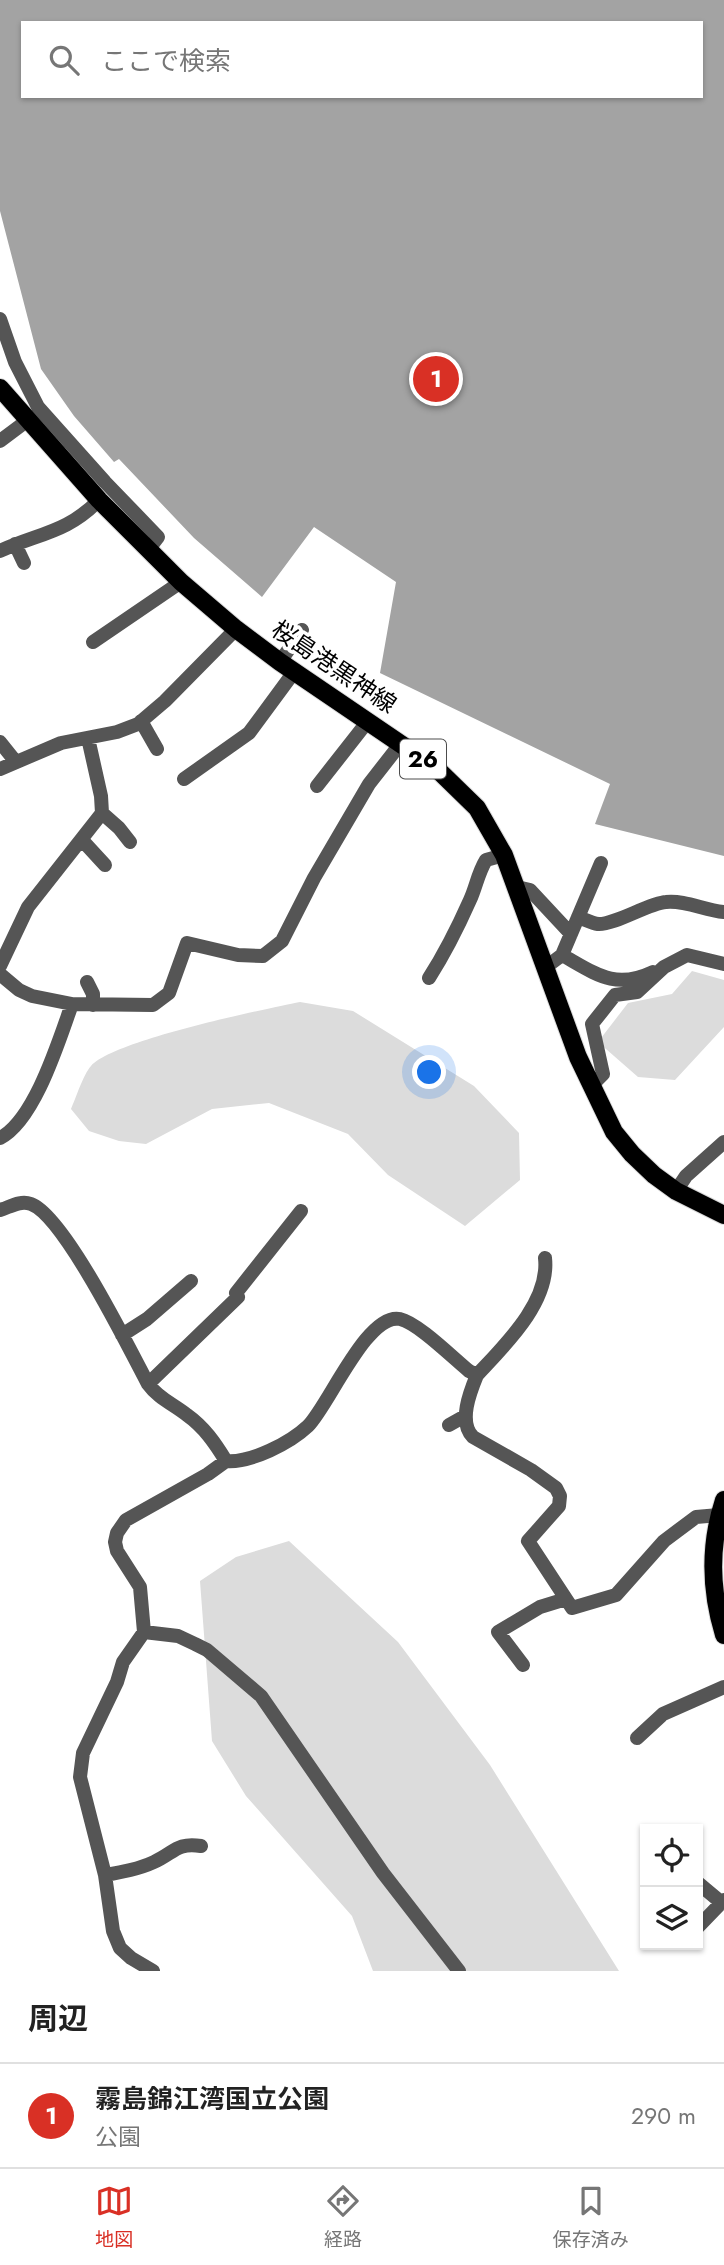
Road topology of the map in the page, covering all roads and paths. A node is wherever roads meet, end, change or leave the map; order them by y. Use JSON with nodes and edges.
{"nodes":[{"id":1,"x":0,"y":318,"type":"edge"},
{"id":2,"x":0,"y":388,"type":"edge"},
{"id":3,"x":28,"y":420,"type":"junction"},
{"id":4,"x":0,"y":442,"type":"edge"},
{"id":5,"x":99,"y":500,"type":"junction"},
{"id":6,"x":15,"y":544,"type":"junction"},
{"id":7,"x":148,"y":550,"type":"junction"},
{"id":8,"x":0,"y":551,"type":"edge"},
{"id":9,"x":24,"y":563,"type":"dead end"},
{"id":10,"x":181,"y":582,"type":"junction"},
{"id":11,"x":236,"y":629,"type":"junction"},
{"id":12,"x":302,"y":630,"type":"dead end"},
{"id":13,"x":93,"y":642,"type":"dead end"},
{"id":14,"x":287,"y":667,"type":"junction"},
{"id":15,"x":141,"y":720,"type":"junction"},
{"id":16,"x":368,"y":721,"type":"junction"},
{"id":17,"x":88,"y":738,"type":"junction"},
{"id":18,"x":0,"y":742,"type":"edge"},
{"id":19,"x":401,"y":743,"type":"junction"},
{"id":20,"x":157,"y":749,"type":"dead end"},
{"id":21,"x":16,"y":762,"type":"junction"},
{"id":22,"x":0,"y":769,"type":"edge"},
{"id":23,"x":184,"y":779,"type":"dead end"},
{"id":24,"x":317,"y":786,"type":"dead end"},
{"id":25,"x":102,"y":813,"type":"junction"},
{"id":26,"x":82,"y":840,"type":"junction"},
{"id":27,"x":130,"y":842,"type":"dead end"},
{"id":28,"x":505,"y":855,"type":"junction"},
{"id":29,"x":601,"y":863,"type":"dead end"},
{"id":30,"x":106,"y":865,"type":"dead end"},
{"id":31,"x":517,"y":887,"type":"junction"},
{"id":32,"x":724,"y":912,"type":"edge"},
{"id":33,"x":578,"y":917,"type":"junction"},
{"id":34,"x":571,"y":934,"type":"junction"},
{"id":35,"x":562,"y":955,"type":"junction"},
{"id":36,"x":724,"y":964,"type":"edge"},
{"id":37,"x":0,"y":965,"type":"edge"},
{"id":38,"x":546,"y":967,"type":"junction"},
{"id":39,"x":666,"y":970,"type":"junction"},
{"id":40,"x":0,"y":974,"type":"edge"},
{"id":41,"x":429,"y":978,"type":"dead end"},
{"id":42,"x":87,"y":982,"type":"dead end"},
{"id":43,"x":72,"y":1004,"type":"junction"},
{"id":44,"x":93,"y":1005,"type":"junction"},
{"id":45,"x":591,"y":1086,"type":"junction"},
{"id":46,"x":0,"y":1138,"type":"edge"},
{"id":47,"x":724,"y":1142,"type":"edge"},
{"id":48,"x":676,"y":1191,"type":"junction"},
{"id":49,"x":0,"y":1210,"type":"edge"},
{"id":50,"x":301,"y":1212,"type":"dead end"},
{"id":51,"x":724,"y":1215,"type":"edge"},
{"id":52,"x":545,"y":1258,"type":"dead end"},
{"id":53,"x":191,"y":1281,"type":"dead end"},
{"id":54,"x":122,"y":1335,"type":"junction"},
{"id":55,"x":477,"y":1375,"type":"junction"},
{"id":56,"x":148,"y":1384,"type":"junction"},
{"id":57,"x":465,"y":1416,"type":"junction"},
{"id":58,"x":449,"y":1425,"type":"dead end"},
{"id":59,"x":226,"y":1461,"type":"junction"},
{"id":60,"x":721,"y":1508,"type":"edge"},
{"id":61,"x":566,"y":1598,"type":"junction"},
{"id":62,"x":144,"y":1632,"type":"junction"},
{"id":63,"x":724,"y":1635,"type":"edge"},
{"id":64,"x":523,"y":1665,"type":"dead end"},
{"id":65,"x":724,"y":1687,"type":"edge"},
{"id":66,"x":637,"y":1738,"type":"dead end"},
{"id":67,"x":201,"y":1846,"type":"dead end"},
{"id":68,"x":105,"y":1875,"type":"junction"},
{"id":69,"x":703,"y":1887,"type":"edge"},
{"id":70,"x":723,"y":1902,"type":"edge"},
{"id":71,"x":703,"y":1922,"type":"edge"},
{"id":72,"x":153,"y":1971,"type":"edge"},
{"id":73,"x":459,"y":1971,"type":"edge"}],
"edges":[{"from":1,"to":7,"type":"street"},
{"from":2,"to":3,"type":"main road","name":"桜島港黒神線","number":"26"},
{"from":3,"to":4,"type":"street"},
{"from":3,"to":5,"type":"main road","name":"桜島港黒神線","number":"26"},
{"from":5,"to":6,"type":"street"},
{"from":5,"to":7,"type":"main road","name":"桜島港黒神線","number":"26"},
{"from":6,"to":8,"type":"street"},
{"from":6,"to":9,"type":"street"},
{"from":7,"to":10,"type":"main road","name":"桜島港黒神線","number":"26"},
{"from":10,"to":11,"type":"main road","name":"桜島港黒神線","number":"26"},
{"from":10,"to":13,"type":"street"},
{"from":11,"to":14,"type":"main road","name":"桜島港黒神線","number":"26"},
{"from":11,"to":15,"type":"street"},
{"from":12,"to":14,"type":"street"},
{"from":14,"to":16,"type":"main road","name":"桜島港黒神線","number":"26"},
{"from":14,"to":23,"type":"street"},
{"from":15,"to":17,"type":"street"},
{"from":15,"to":20,"type":"street"},
{"from":16,"to":19,"type":"main road","name":"桜島港黒神線","number":"26"},
{"from":16,"to":24,"type":"street"},
{"from":17,"to":21,"type":"street"},
{"from":17,"to":25,"type":"street"},
{"from":18,"to":21,"type":"street"},
{"from":19,"to":28,"type":"main road","name":"桜島港黒神線","number":"26"},
{"from":19,"to":44,"type":"street"},
{"from":21,"to":22,"type":"street"},
{"from":25,"to":26,"type":"street"},
{"from":25,"to":27,"type":"street"},
{"from":26,"to":30,"type":"street"},
{"from":26,"to":37,"type":"street"},
{"from":28,"to":31,"type":"main road","name":"桜島港黒神線","number":"26"},
{"from":28,"to":41,"type":"street"},
{"from":29,"to":33,"type":"street"},
{"from":31,"to":34,"type":"street"},
{"from":31,"to":38,"type":"main road","name":"桜島港黒神線","number":"26"},
{"from":32,"to":33,"type":"street"},
{"from":33,"to":34,"type":"street"},
{"from":34,"to":35,"type":"street"},
{"from":35,"to":38,"type":"street"},
{"from":35,"to":39,"type":"street"},
{"from":36,"to":39,"type":"street"},
{"from":38,"to":45,"type":"main road","name":"桜島港黒神線","number":"26"},
{"from":39,"to":45,"type":"street"},
{"from":40,"to":43,"type":"street"},
{"from":42,"to":44,"type":"street"},
{"from":43,"to":44,"type":"street"},
{"from":43,"to":46,"type":"street"},
{"from":45,"to":48,"type":"main road","name":"桜島港黒神線","number":"26"},
{"from":47,"to":48,"type":"street"},
{"from":48,"to":51,"type":"main road","name":"桜島港黒神線","number":"26"},
{"from":49,"to":54,"type":"street"},
{"from":50,"to":56,"type":"street"},
{"from":52,"to":55,"type":"street"},
{"from":53,"to":54,"type":"street"},
{"from":54,"to":56,"type":"street"},
{"from":55,"to":57,"type":"street"},
{"from":55,"to":59,"type":"street"},
{"from":56,"to":59,"type":"street"},
{"from":57,"to":58,"type":"street"},
{"from":57,"to":61,"type":"street"},
{"from":59,"to":62,"type":"street"},
{"from":60,"to":61,"type":"street"},
{"from":60,"to":63,"type":"main road"},
{"from":61,"to":64,"type":"street"},
{"from":62,"to":68,"type":"street"},
{"from":62,"to":73,"type":"street"},
{"from":65,"to":66,"type":"street"},
{"from":67,"to":68,"type":"street"},
{"from":68,"to":72,"type":"street"},
{"from":69,"to":70,"type":"street"},
{"from":70,"to":71,"type":"street"}]}
